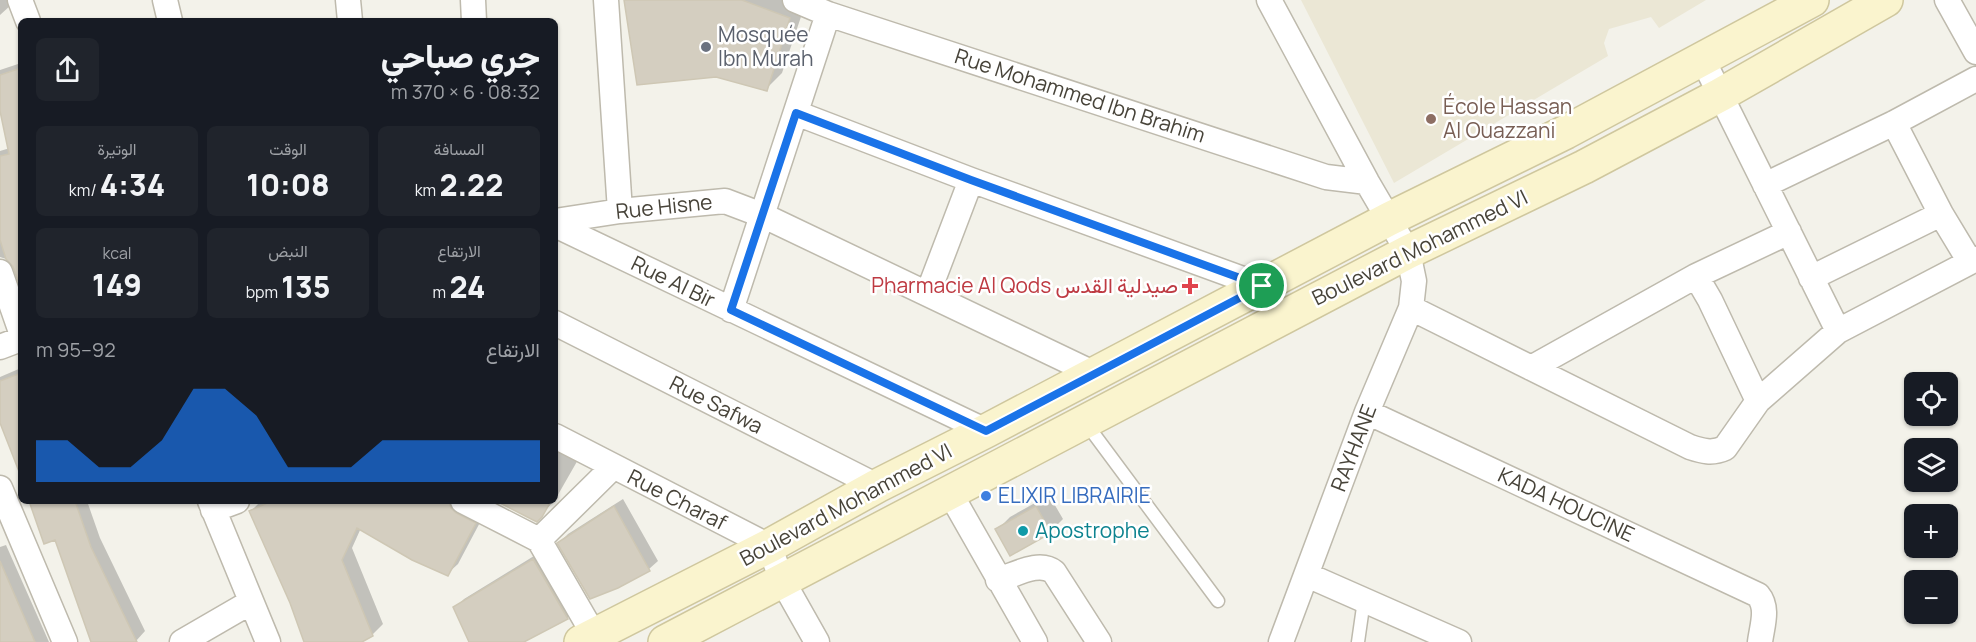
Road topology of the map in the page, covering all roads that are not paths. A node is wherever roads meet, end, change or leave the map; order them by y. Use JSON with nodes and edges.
{"nodes":[{"id":1,"x":20,"y":0,"type":"edge"},
{"id":2,"x":165,"y":0,"type":"edge"},
{"id":3,"x":348,"y":0,"type":"edge"},
{"id":4,"x":473,"y":0,"type":"edge"},
{"id":5,"x":606,"y":0,"type":"edge"},
{"id":6,"x":795,"y":0,"type":"edge"},
{"id":7,"x":1269,"y":0,"type":"edge"},
{"id":8,"x":1812,"y":0,"type":"edge"},
{"id":9,"x":1886,"y":0,"type":"edge"},
{"id":10,"x":1947,"y":0,"type":"edge"},
{"id":11,"x":828,"y":14,"type":"junction"},
{"id":12,"x":27,"y":18,"type":"edge"},
{"id":13,"x":169,"y":18,"type":"edge"},
{"id":14,"x":350,"y":18,"type":"edge"},
{"id":15,"x":474,"y":18,"type":"edge"},
{"id":16,"x":1976,"y":52,"type":"edge"},
{"id":17,"x":1703,"y":60,"type":"junction"},
{"id":18,"x":1976,"y":79,"type":"edge"},
{"id":19,"x":1720,"y":95,"type":"junction"},
{"id":20,"x":796,"y":113,"type":"junction"},
{"id":21,"x":1894,"y":123,"type":"junction"},
{"id":22,"x":971,"y":180,"type":"junction"},
{"id":23,"x":1367,"y":182,"type":"junction"},
{"id":24,"x":1765,"y":185,"type":"junction"},
{"id":25,"x":620,"y":211,"type":"junction"},
{"id":26,"x":1941,"y":214,"type":"junction"},
{"id":27,"x":762,"y":215,"type":"junction"},
{"id":28,"x":1389,"y":219,"type":"junction"},
{"id":29,"x":558,"y":221,"type":"edge"},
{"id":30,"x":558,"y":226,"type":"edge"},
{"id":31,"x":1788,"y":232,"type":"junction"},
{"id":32,"x":1408,"y":252,"type":"junction"},
{"id":33,"x":1973,"y":261,"type":"edge"},
{"id":34,"x":0,"y":272,"type":"edge"},
{"id":35,"x":1695,"y":276,"type":"junction"},
{"id":36,"x":1811,"y":279,"type":"junction"},
{"id":37,"x":1262,"y":286,"type":"junction"},
{"id":38,"x":928,"y":293,"type":"junction"},
{"id":39,"x":1411,"y":308,"type":"junction"},
{"id":40,"x":731,"y":310,"type":"junction"},
{"id":41,"x":18,"y":323,"type":"edge"},
{"id":42,"x":558,"y":325,"type":"edge"},
{"id":43,"x":1838,"y":331,"type":"junction"},
{"id":44,"x":18,"y":340,"type":"edge"},
{"id":45,"x":0,"y":347,"type":"edge"},
{"id":46,"x":1531,"y":368,"type":"junction"},
{"id":47,"x":1095,"y":374,"type":"junction"},
{"id":48,"x":1758,"y":401,"type":"junction"},
{"id":49,"x":1367,"y":412,"type":"junction"},
{"id":50,"x":1084,"y":421,"type":"junction"},
{"id":51,"x":986,"y":431,"type":"junction"},
{"id":52,"x":558,"y":438,"type":"edge"},
{"id":53,"x":613,"y":467,"type":"junction"},
{"id":54,"x":877,"y":486,"type":"junction"},
{"id":55,"x":0,"y":488,"type":"edge"},
{"id":56,"x":950,"y":493,"type":"junction"},
{"id":57,"x":469,"y":504,"type":"edge"},
{"id":58,"x":211,"y":505,"type":"edge"},
{"id":59,"x":539,"y":540,"type":"junction"},
{"id":60,"x":769,"y":546,"type":"junction"},
{"id":61,"x":1307,"y":575,"type":"junction"},
{"id":62,"x":782,"y":580,"type":"junction"},
{"id":63,"x":998,"y":580,"type":"junction"},
{"id":64,"x":1364,"y":600,"type":"junction"},
{"id":65,"x":1218,"y":601,"type":"dead end"},
{"id":66,"x":251,"y":602,"type":"junction"},
{"id":67,"x":587,"y":638,"type":"edge"},
{"id":68,"x":65,"y":642,"type":"edge"},
{"id":69,"x":182,"y":642,"type":"edge"},
{"id":70,"x":268,"y":642,"type":"edge"},
{"id":71,"x":665,"y":642,"type":"edge"},
{"id":72,"x":817,"y":642,"type":"edge"},
{"id":73,"x":1035,"y":642,"type":"edge"},
{"id":74,"x":1100,"y":642,"type":"edge"},
{"id":75,"x":1281,"y":642,"type":"edge"},
{"id":76,"x":1358,"y":642,"type":"edge"},
{"id":77,"x":1459,"y":642,"type":"edge"},
{"id":78,"x":1760,"y":642,"type":"edge"}],
"edges":[{"from":1,"to":12,"type":"street"},
{"from":2,"to":13,"type":"street"},
{"from":3,"to":14,"type":"street"},
{"from":4,"to":15,"type":"street"},
{"from":5,"to":25,"type":"street"},
{"from":6,"to":11,"type":"street","name":"Rue Mohammed Ibn Brahim"},
{"from":7,"to":23,"type":"street","name":"RAYHANE"},
{"from":8,"to":17,"type":"main road","name":"Boulevard Mohammed VI"},
{"from":9,"to":19,"type":"main road","name":"Boulevard Mohammed VI"},
{"from":10,"to":16,"type":"street"},
{"from":11,"to":20,"type":"street"},
{"from":11,"to":23,"type":"street","name":"Rue Mohammed Ibn Brahim"},
{"from":17,"to":19,"type":"street"},
{"from":17,"to":28,"type":"main road","name":"Boulevard Mohammed VI"},
{"from":18,"to":21,"type":"street"},
{"from":19,"to":24,"type":"street"},
{"from":19,"to":32,"type":"main road","name":"Boulevard Mohammed VI"},
{"from":20,"to":22,"type":"street"},
{"from":20,"to":27,"type":"street"},
{"from":21,"to":24,"type":"street"},
{"from":21,"to":26,"type":"street"},
{"from":22,"to":37,"type":"street"},
{"from":22,"to":38,"type":"street"},
{"from":23,"to":28,"type":"street","name":"RAYHANE"},
{"from":24,"to":31,"type":"street"},
{"from":25,"to":27,"type":"street","name":"Rue Hisne"},
{"from":25,"to":29,"type":"street","name":"Rue Hisne"},
{"from":26,"to":33,"type":"street"},
{"from":26,"to":36,"type":"street"},
{"from":27,"to":38,"type":"street","name":"Rue Hisne"},
{"from":27,"to":40,"type":"street"},
{"from":28,"to":32,"type":"street","name":"RAYHANE"},
{"from":28,"to":37,"type":"main road","name":"Boulevard Mohammed VI"},
{"from":30,"to":40,"type":"street","name":"Rue Al Bir"},
{"from":31,"to":35,"type":"street"},
{"from":31,"to":36,"type":"street"},
{"from":32,"to":39,"type":"street","name":"RAYHANE"},
{"from":32,"to":50,"type":"main road","name":"Boulevard Mohammed VI"},
{"from":33,"to":43,"type":"street"},
{"from":34,"to":41,"type":"street"},
{"from":35,"to":46,"type":"street"},
{"from":35,"to":48,"type":"street"},
{"from":36,"to":43,"type":"street"},
{"from":37,"to":47,"type":"main road","name":"Boulevard Mohammed VI"},
{"from":38,"to":47,"type":"street","name":"Rue Hisne"},
{"from":39,"to":46,"type":"street"},
{"from":39,"to":49,"type":"street","name":"RAYHANE"},
{"from":40,"to":51,"type":"street","name":"Rue Al Bir"},
{"from":42,"to":54,"type":"street","name":"Rue Safwa"},
{"from":43,"to":48,"type":"street"},
{"from":44,"to":45,"type":"street"},
{"from":46,"to":48,"type":"street"},
{"from":47,"to":51,"type":"main road","name":"Boulevard Mohammed VI"},
{"from":49,"to":61,"type":"street","name":"RAYHANE"},
{"from":49,"to":78,"type":"street","name":"KADA HOUCINE"},
{"from":50,"to":56,"type":"main road","name":"Boulevard Mohammed VI"},
{"from":50,"to":65,"type":"lane"},
{"from":51,"to":54,"type":"main road","name":"Boulevard Mohammed VI"},
{"from":52,"to":53,"type":"street","name":"Rue Charaf"},
{"from":53,"to":59,"type":"street"},
{"from":53,"to":60,"type":"street","name":"Rue Charaf"},
{"from":54,"to":60,"type":"main road","name":"Boulevard Mohammed VI"},
{"from":55,"to":68,"type":"street"},
{"from":56,"to":62,"type":"main road","name":"Boulevard Mohammed VI"},
{"from":56,"to":63,"type":"street"},
{"from":57,"to":59,"type":"street"},
{"from":58,"to":66,"type":"street"},
{"from":59,"to":67,"type":"street"},
{"from":60,"to":62,"type":"street"},
{"from":60,"to":67,"type":"main road","name":"Boulevard Mohammed VI"},
{"from":61,"to":64,"type":"street"},
{"from":61,"to":75,"type":"street","name":"RAYHANE"},
{"from":62,"to":71,"type":"main road","name":"Boulevard Mohammed VI"},
{"from":62,"to":72,"type":"street"},
{"from":63,"to":73,"type":"street"},
{"from":63,"to":74,"type":"street"},
{"from":64,"to":76,"type":"lane"},
{"from":64,"to":77,"type":"street"},
{"from":66,"to":69,"type":"street"},
{"from":66,"to":70,"type":"street"}]}
